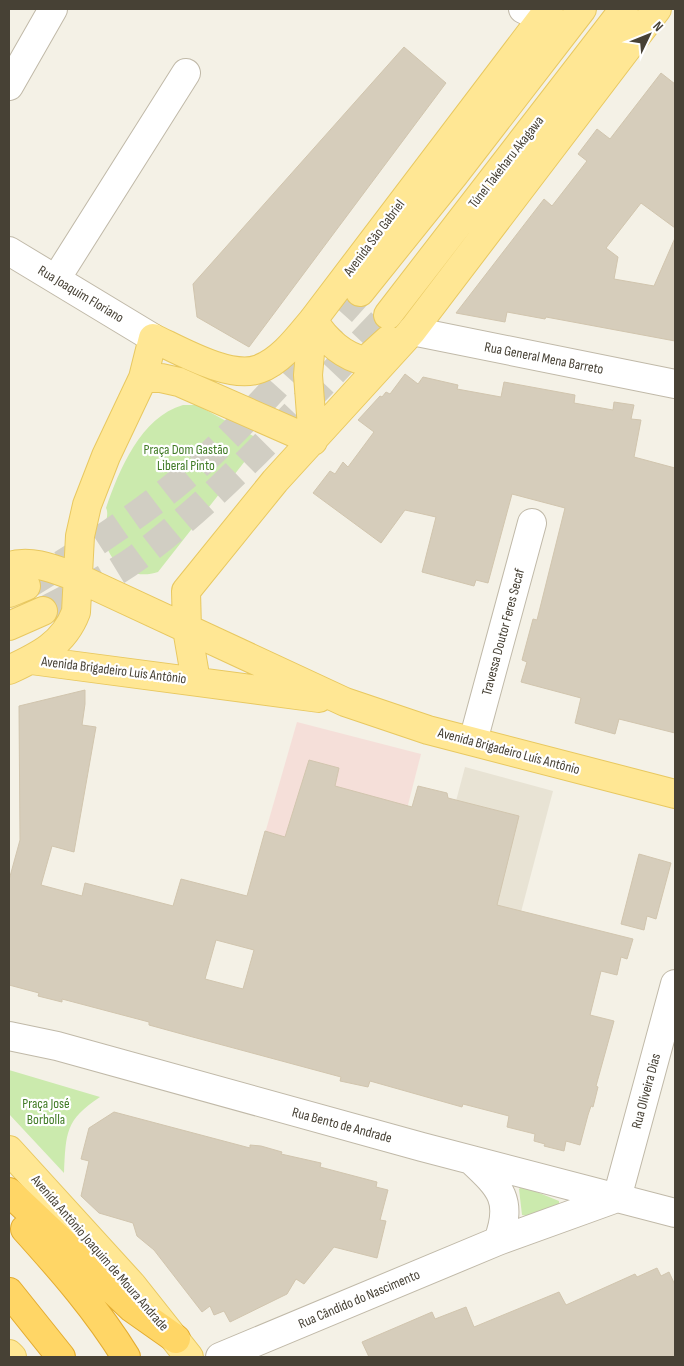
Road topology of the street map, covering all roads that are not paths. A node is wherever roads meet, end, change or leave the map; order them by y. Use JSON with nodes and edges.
{"nodes":[{"id":1,"x":53,"y":9,"type":"edge"},
{"id":2,"x":582,"y":9,"type":"edge"},
{"id":3,"x":624,"y":9,"type":"edge"},
{"id":4,"x":657,"y":9,"type":"edge"},
{"id":5,"x":538,"y":12,"type":"edge"},
{"id":6,"x":186,"y":73,"type":"dead end"},
{"id":7,"x":9,"y":86,"type":"edge"},
{"id":8,"x":9,"y":251,"type":"edge"},
{"id":9,"x":56,"y":279,"type":"junction"},
{"id":10,"x":360,"y":292,"type":"tunnel mouth"},
{"id":11,"x":388,"y":315,"type":"tunnel mouth"},
{"id":12,"x":313,"y":320,"type":"junction"},
{"id":13,"x":412,"y":331,"type":"junction"},
{"id":14,"x":153,"y":338,"type":"junction"},
{"id":15,"x":143,"y":378,"type":"junction"},
{"id":16,"x":675,"y":384,"type":"edge"},
{"id":17,"x":313,"y":441,"type":"junction"},
{"id":18,"x":532,"y":523,"type":"dead end"},
{"id":19,"x":76,"y":577,"type":"junction"},
{"id":20,"x":15,"y":582,"type":"edge"},
{"id":21,"x":186,"y":591,"type":"junction"},
{"id":22,"x":139,"y":605,"type":"junction"},
{"id":23,"x":43,"y":611,"type":"tunnel mouth"},
{"id":24,"x":9,"y":626,"type":"edge"},
{"id":25,"x":187,"y":629,"type":"junction"},
{"id":26,"x":20,"y":665,"type":"edge"},
{"id":27,"x":196,"y":681,"type":"junction"},
{"id":28,"x":345,"y":702,"type":"junction"},
{"id":29,"x":473,"y":741,"type":"junction"},
{"id":30,"x":675,"y":794,"type":"edge"},
{"id":31,"x":675,"y":984,"type":"edge"},
{"id":32,"x":9,"y":1036,"type":"edge"},
{"id":33,"x":9,"y":1150,"type":"edge"},
{"id":34,"x":470,"y":1159,"type":"junction"},
{"id":35,"x":9,"y":1192,"type":"edge"},
{"id":36,"x":617,"y":1198,"type":"junction"},
{"id":37,"x":9,"y":1210,"type":"edge"},
{"id":38,"x":675,"y":1214,"type":"edge"},
{"id":39,"x":498,"y":1241,"type":"junction"},
{"id":40,"x":9,"y":1292,"type":"edge"},
{"id":41,"x":182,"y":1348,"type":"edge"},
{"id":42,"x":9,"y":1354,"type":"edge"},
{"id":43,"x":12,"y":1357,"type":"edge"},
{"id":44,"x":61,"y":1357,"type":"edge"},
{"id":45,"x":126,"y":1357,"type":"edge"},
{"id":46,"x":220,"y":1357,"type":"edge"}],
"edges":[{"from":1,"to":7,"type":"street"},
{"from":2,"to":10,"type":"main road"},
{"from":3,"to":11,"type":"main road","name":"Túnel Takeharu Akagawa"},
{"from":4,"to":13,"type":"main road"},
{"from":5,"to":12,"type":"main road","name":"Avenida São Gabriel"},
{"from":6,"to":9,"type":"street"},
{"from":8,"to":9,"type":"street","name":"Rua Joaquim Floriano"},
{"from":9,"to":14,"type":"street","name":"Rua Joaquim Floriano"},
{"from":12,"to":13,"type":"main road"},
{"from":12,"to":14,"type":"main road","name":"Avenida São Gabriel"},
{"from":12,"to":17,"type":"main road"},
{"from":13,"to":16,"type":"street","name":"Rua General Mena Barreto"},
{"from":13,"to":17,"type":"main road"},
{"from":14,"to":15,"type":"main road"},
{"from":15,"to":17,"type":"main road"},
{"from":15,"to":19,"type":"main road"},
{"from":17,"to":21,"type":"main road"},
{"from":18,"to":29,"type":"street","name":"Travessa Doutor Feres Secaf"},
{"from":19,"to":20,"type":"main road","name":"Avenida Brigadeiro Luís Antônio"},
{"from":19,"to":22,"type":"main road","name":"Avenida Brigadeiro Luís Antônio"},
{"from":19,"to":26,"type":"main road"},
{"from":21,"to":22,"type":"main road"},
{"from":21,"to":25,"type":"main road"},
{"from":22,"to":25,"type":"main road","name":"Avenida Brigadeiro Luís Antônio"},
{"from":23,"to":24,"type":"main road"},
{"from":25,"to":27,"type":"main road"},
{"from":25,"to":28,"type":"main road","name":"Avenida Brigadeiro Luís Antônio"},
{"from":26,"to":27,"type":"main road","name":"Avenida Brigadeiro Luís Antônio"},
{"from":27,"to":28,"type":"main road","name":"Avenida Brigadeiro Luís Antônio"},
{"from":28,"to":29,"type":"main road","name":"Avenida Brigadeiro Luís Antônio"},
{"from":29,"to":30,"type":"main road","name":"Avenida Brigadeiro Luís Antônio"},
{"from":31,"to":36,"type":"street","name":"Rua Oliveira Dias"},
{"from":32,"to":34,"type":"street","name":"Rua Bento de Andrade"},
{"from":33,"to":41,"type":"main road","name":"Avenida Antônio Joaquim de Moura Andrade"},
{"from":34,"to":36,"type":"street","name":"Rua Bento de Andrade"},
{"from":34,"to":39,"type":"street"},
{"from":35,"to":41,"type":"highway"},
{"from":36,"to":38,"type":"street","name":"Rua Bento de Andrade"},
{"from":36,"to":39,"type":"street","name":"Rua Cândido do Nascimento"},
{"from":37,"to":45,"type":"highway"},
{"from":39,"to":46,"type":"street","name":"Rua Cândido do Nascimento"},
{"from":40,"to":44,"type":"highway"},
{"from":42,"to":43,"type":"main road"}]}
